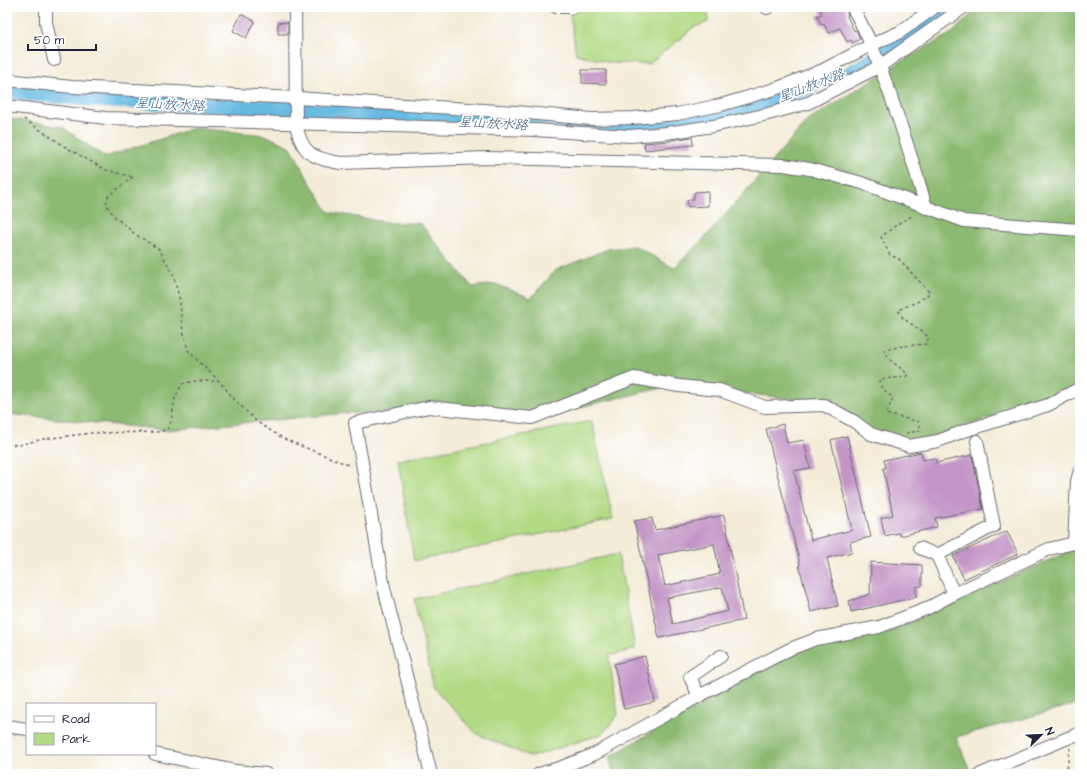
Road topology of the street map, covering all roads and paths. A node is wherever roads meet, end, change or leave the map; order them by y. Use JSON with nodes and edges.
{"nodes":[{"id":1,"x":46,"y":7,"type":"edge"},
{"id":2,"x":296,"y":7,"type":"edge"},
{"id":3,"x":556,"y":7,"type":"edge"},
{"id":4,"x":573,"y":7,"type":"edge"},
{"id":5,"x":852,"y":7,"type":"edge"},
{"id":6,"x":935,"y":7,"type":"edge"},
{"id":7,"x":964,"y":7,"type":"edge"},
{"id":8,"x":871,"y":45,"type":"junction"},
{"id":9,"x":54,"y":60,"type":"dead end"},
{"id":10,"x":880,"y":66,"type":"junction"},
{"id":11,"x":7,"y":80,"type":"edge"},
{"id":12,"x":297,"y":98,"type":"junction"},
{"id":13,"x":9,"y":106,"type":"edge"},
{"id":14,"x":296,"y":124,"type":"junction"},
{"id":15,"x":926,"y":208,"type":"junction"},
{"id":16,"x":1080,"y":230,"type":"edge"},
{"id":17,"x":219,"y":381,"type":"junction"},
{"id":18,"x":1080,"y":388,"type":"edge"},
{"id":19,"x":900,"y":434,"type":"dead end"},
{"id":20,"x":977,"y":441,"type":"dead end"},
{"id":21,"x":7,"y":444,"type":"edge"},
{"id":22,"x":353,"y":466,"type":"dead end"},
{"id":23,"x":1080,"y":470,"type":"edge"},
{"id":24,"x":1077,"y":544,"type":"edge"},
{"id":25,"x":920,"y":548,"type":"dead end"},
{"id":26,"x":937,"y":555,"type":"junction"},
{"id":27,"x":954,"y":594,"type":"junction"},
{"id":28,"x":721,"y":656,"type":"dead end"},
{"id":29,"x":699,"y":696,"type":"junction"},
{"id":30,"x":7,"y":726,"type":"edge"},
{"id":31,"x":26,"y":729,"type":"edge"},
{"id":32,"x":1076,"y":734,"type":"edge"},
{"id":33,"x":156,"y":754,"type":"edge"},
{"id":34,"x":266,"y":774,"type":"edge"},
{"id":35,"x":430,"y":774,"type":"edge"},
{"id":36,"x":539,"y":774,"type":"edge"},
{"id":37,"x":981,"y":774,"type":"edge"},
{"id":38,"x":1066,"y":774,"type":"edge"}],
"edges":[{"from":1,"to":9,"type":"street"},
{"from":2,"to":12,"type":"street"},
{"from":3,"to":4,"type":"street"},
{"from":5,"to":8,"type":"street"},
{"from":6,"to":8,"type":"street"},
{"from":7,"to":10,"type":"street"},
{"from":8,"to":10,"type":"street"},
{"from":8,"to":12,"type":"street"},
{"from":10,"to":14,"type":"street"},
{"from":10,"to":15,"type":"street"},
{"from":11,"to":12,"type":"street"},
{"from":12,"to":14,"type":"street"},
{"from":13,"to":14,"type":"street"},
{"from":13,"to":17,"type":"path"},
{"from":14,"to":15,"type":"street"},
{"from":15,"to":16,"type":"street"},
{"from":15,"to":19,"type":"path"},
{"from":17,"to":21,"type":"path"},
{"from":17,"to":22,"type":"path"},
{"from":18,"to":35,"type":"street"},
{"from":20,"to":26,"type":"street"},
{"from":23,"to":24,"type":"street"},
{"from":24,"to":27,"type":"street"},
{"from":25,"to":26,"type":"street"},
{"from":26,"to":27,"type":"street"},
{"from":27,"to":29,"type":"street"},
{"from":28,"to":29,"type":"street"},
{"from":29,"to":36,"type":"street"},
{"from":30,"to":31,"type":"street"},
{"from":32,"to":37,"type":"street"},
{"from":32,"to":38,"type":"path"},
{"from":33,"to":34,"type":"street"}]}
